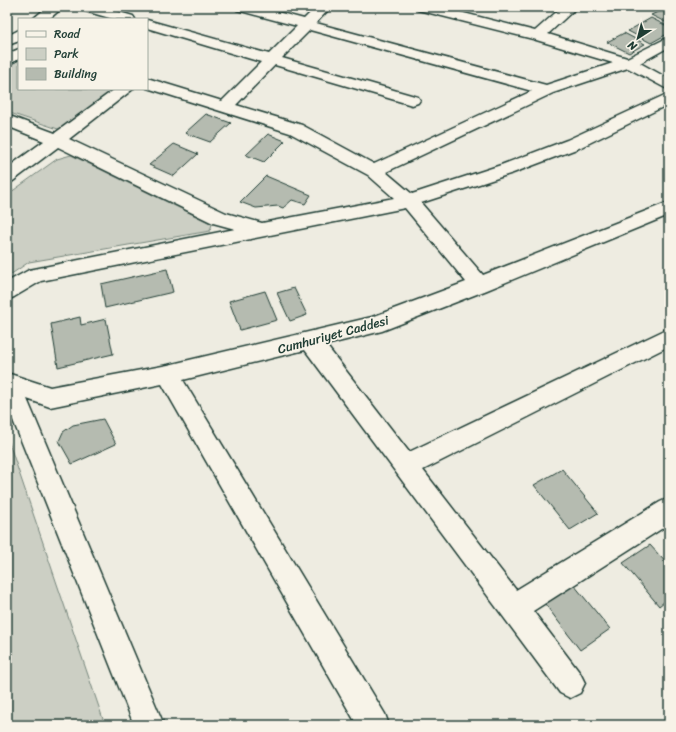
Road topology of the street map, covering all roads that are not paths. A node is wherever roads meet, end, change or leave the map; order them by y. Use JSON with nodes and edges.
{"nodes":[{"id":1,"x":56,"y":7,"type":"edge"},
{"id":2,"x":87,"y":7,"type":"edge"},
{"id":3,"x":242,"y":7,"type":"edge"},
{"id":4,"x":324,"y":7,"type":"edge"},
{"id":5,"x":423,"y":7,"type":"edge"},
{"id":6,"x":570,"y":7,"type":"edge"},
{"id":7,"x":41,"y":18,"type":"edge"},
{"id":8,"x":125,"y":18,"type":"edge"},
{"id":9,"x":148,"y":24,"type":"edge"},
{"id":10,"x":307,"y":25,"type":"junction"},
{"id":11,"x":538,"y":36,"type":"junction"},
{"id":12,"x":669,"y":41,"type":"edge"},
{"id":13,"x":18,"y":54,"type":"edge"},
{"id":14,"x":7,"y":60,"type":"edge"},
{"id":15,"x":272,"y":60,"type":"junction"},
{"id":16,"x":629,"y":63,"type":"junction"},
{"id":17,"x":148,"y":83,"type":"edge"},
{"id":18,"x":669,"y":85,"type":"edge"},
{"id":19,"x":125,"y":90,"type":"edge"},
{"id":20,"x":548,"y":90,"type":"junction"},
{"id":21,"x":669,"y":98,"type":"edge"},
{"id":22,"x":412,"y":100,"type":"dead end"},
{"id":23,"x":225,"y":107,"type":"junction"},
{"id":24,"x":7,"y":120,"type":"edge"},
{"id":25,"x":58,"y":140,"type":"junction"},
{"id":26,"x":374,"y":171,"type":"junction"},
{"id":27,"x":7,"y":177,"type":"edge"},
{"id":28,"x":409,"y":201,"type":"junction"},
{"id":29,"x":669,"y":208,"type":"edge"},
{"id":30,"x":262,"y":230,"type":"junction"},
{"id":31,"x":480,"y":285,"type":"junction"},
{"id":32,"x":7,"y":292,"type":"edge"},
{"id":33,"x":669,"y":336,"type":"edge"},
{"id":34,"x":310,"y":340,"type":"junction"},
{"id":35,"x":168,"y":374,"type":"junction"},
{"id":36,"x":8,"y":383,"type":"edge"},
{"id":37,"x":406,"y":466,"type":"junction"},
{"id":38,"x":669,"y":510,"type":"edge"},
{"id":39,"x":513,"y":608,"type":"junction"},
{"id":40,"x":570,"y":683,"type":"dead end"},
{"id":41,"x":149,"y":725,"type":"edge"},
{"id":42,"x":374,"y":725,"type":"edge"}],
"edges":[{"from":1,"to":7,"type":"street"},
{"from":2,"to":8,"type":"street"},
{"from":3,"to":10,"type":"street"},
{"from":4,"to":10,"type":"street"},
{"from":5,"to":11,"type":"street"},
{"from":6,"to":11,"type":"street"},
{"from":9,"to":15,"type":"street"},
{"from":10,"to":15,"type":"street"},
{"from":10,"to":20,"type":"street"},
{"from":11,"to":16,"type":"street"},
{"from":12,"to":16,"type":"street"},
{"from":13,"to":14,"type":"street"},
{"from":15,"to":22,"type":"street"},
{"from":15,"to":23,"type":"street"},
{"from":16,"to":18,"type":"street"},
{"from":16,"to":20,"type":"street"},
{"from":17,"to":23,"type":"street"},
{"from":19,"to":25,"type":"street"},
{"from":20,"to":26,"type":"street"},
{"from":21,"to":28,"type":"street"},
{"from":23,"to":26,"type":"street"},
{"from":24,"to":25,"type":"street"},
{"from":25,"to":27,"type":"street"},
{"from":25,"to":30,"type":"street"},
{"from":26,"to":28,"type":"street"},
{"from":28,"to":30,"type":"street"},
{"from":28,"to":31,"type":"street"},
{"from":29,"to":31,"type":"street","name":"Cumhuriyet Caddesi"},
{"from":30,"to":32,"type":"street"},
{"from":31,"to":34,"type":"street","name":"Cumhuriyet Caddesi"},
{"from":33,"to":37,"type":"street"},
{"from":34,"to":35,"type":"street","name":"Cumhuriyet Caddesi"},
{"from":34,"to":37,"type":"street"},
{"from":35,"to":36,"type":"street","name":"Cumhuriyet Caddesi"},
{"from":35,"to":42,"type":"street"},
{"from":36,"to":41,"type":"street"},
{"from":37,"to":39,"type":"street"},
{"from":38,"to":39,"type":"street"},
{"from":39,"to":40,"type":"street"}]}
